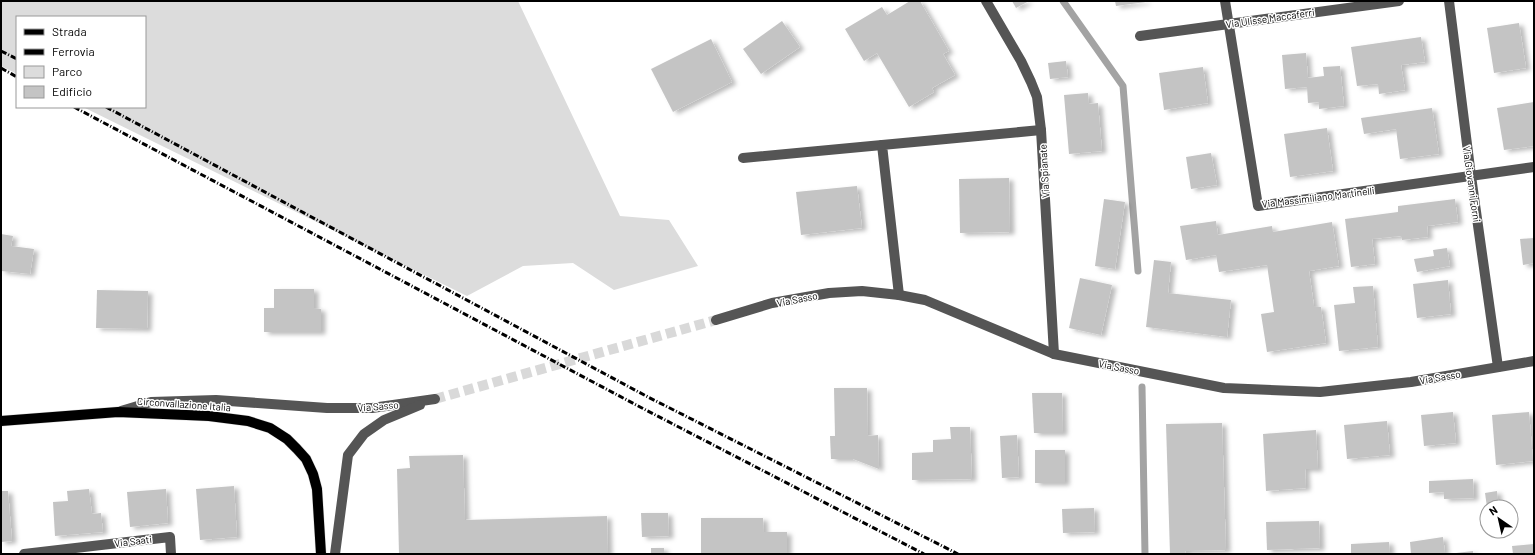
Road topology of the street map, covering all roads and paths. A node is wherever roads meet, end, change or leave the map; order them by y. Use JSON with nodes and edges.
{"nodes":[{"id":1,"x":986,"y":1,"type":"edge"},
{"id":2,"x":1226,"y":1,"type":"edge"},
{"id":3,"x":1399,"y":1,"type":"edge"},
{"id":4,"x":1450,"y":1,"type":"edge"},
{"id":5,"x":1228,"y":24,"type":"junction"},
{"id":6,"x":1140,"y":36,"type":"dead end"},
{"id":7,"x":1041,"y":130,"type":"junction"},
{"id":8,"x":882,"y":145,"type":"junction"},
{"id":9,"x":743,"y":158,"type":"dead end"},
{"id":10,"x":1534,"y":167,"type":"edge"},
{"id":11,"x":1470,"y":176,"type":"junction"},
{"id":12,"x":899,"y":295,"type":"junction"},
{"id":13,"x":716,"y":320,"type":"tunnel mouth"},
{"id":14,"x":1054,"y":354,"type":"junction"},
{"id":15,"x":1534,"y":361,"type":"edge"},
{"id":16,"x":1498,"y":367,"type":"junction"},
{"id":17,"x":118,"y":412,"type":"junction"},
{"id":18,"x":1,"y":421,"type":"edge"},
{"id":19,"x":24,"y":554,"type":"edge"},
{"id":20,"x":171,"y":554,"type":"edge"},
{"id":21,"x":321,"y":554,"type":"edge"},
{"id":22,"x":334,"y":554,"type":"edge"}],
"edges":[{"from":1,"to":7,"type":"street","name":"Via Spianate"},
{"from":2,"to":5,"type":"street","name":"Via Massimiliano Martinelli"},
{"from":3,"to":5,"type":"street","name":"Via Ulisse Maccaferri"},
{"from":4,"to":11,"type":"street","name":"Via Giovanni Forni"},
{"from":5,"to":6,"type":"street","name":"Via Ulisse Maccaferri"},
{"from":5,"to":11,"type":"street","name":"Via Massimiliano Martinelli"},
{"from":7,"to":8,"type":"street"},
{"from":7,"to":14,"type":"street","name":"Via Spianate"},
{"from":8,"to":9,"type":"street"},
{"from":8,"to":12,"type":"street"},
{"from":10,"to":11,"type":"street","name":"Via Massimiliano Martinelli"},
{"from":11,"to":16,"type":"street","name":"Via Giovanni Forni"},
{"from":12,"to":13,"type":"street","name":"Via Sasso"},
{"from":12,"to":14,"type":"street","name":"Via Sasso"},
{"from":14,"to":16,"type":"street","name":"Via Sasso"},
{"from":15,"to":16,"type":"street","name":"Via Sasso"},
{"from":17,"to":18,"type":"main road","name":"Circonvallazione Italia"},
{"from":17,"to":21,"type":"main road","name":"Circonvallazione Italia"},
{"from":17,"to":22,"type":"street","name":"Via Sasso"},
{"from":19,"to":20,"type":"street","name":"Via Saati"}]}
